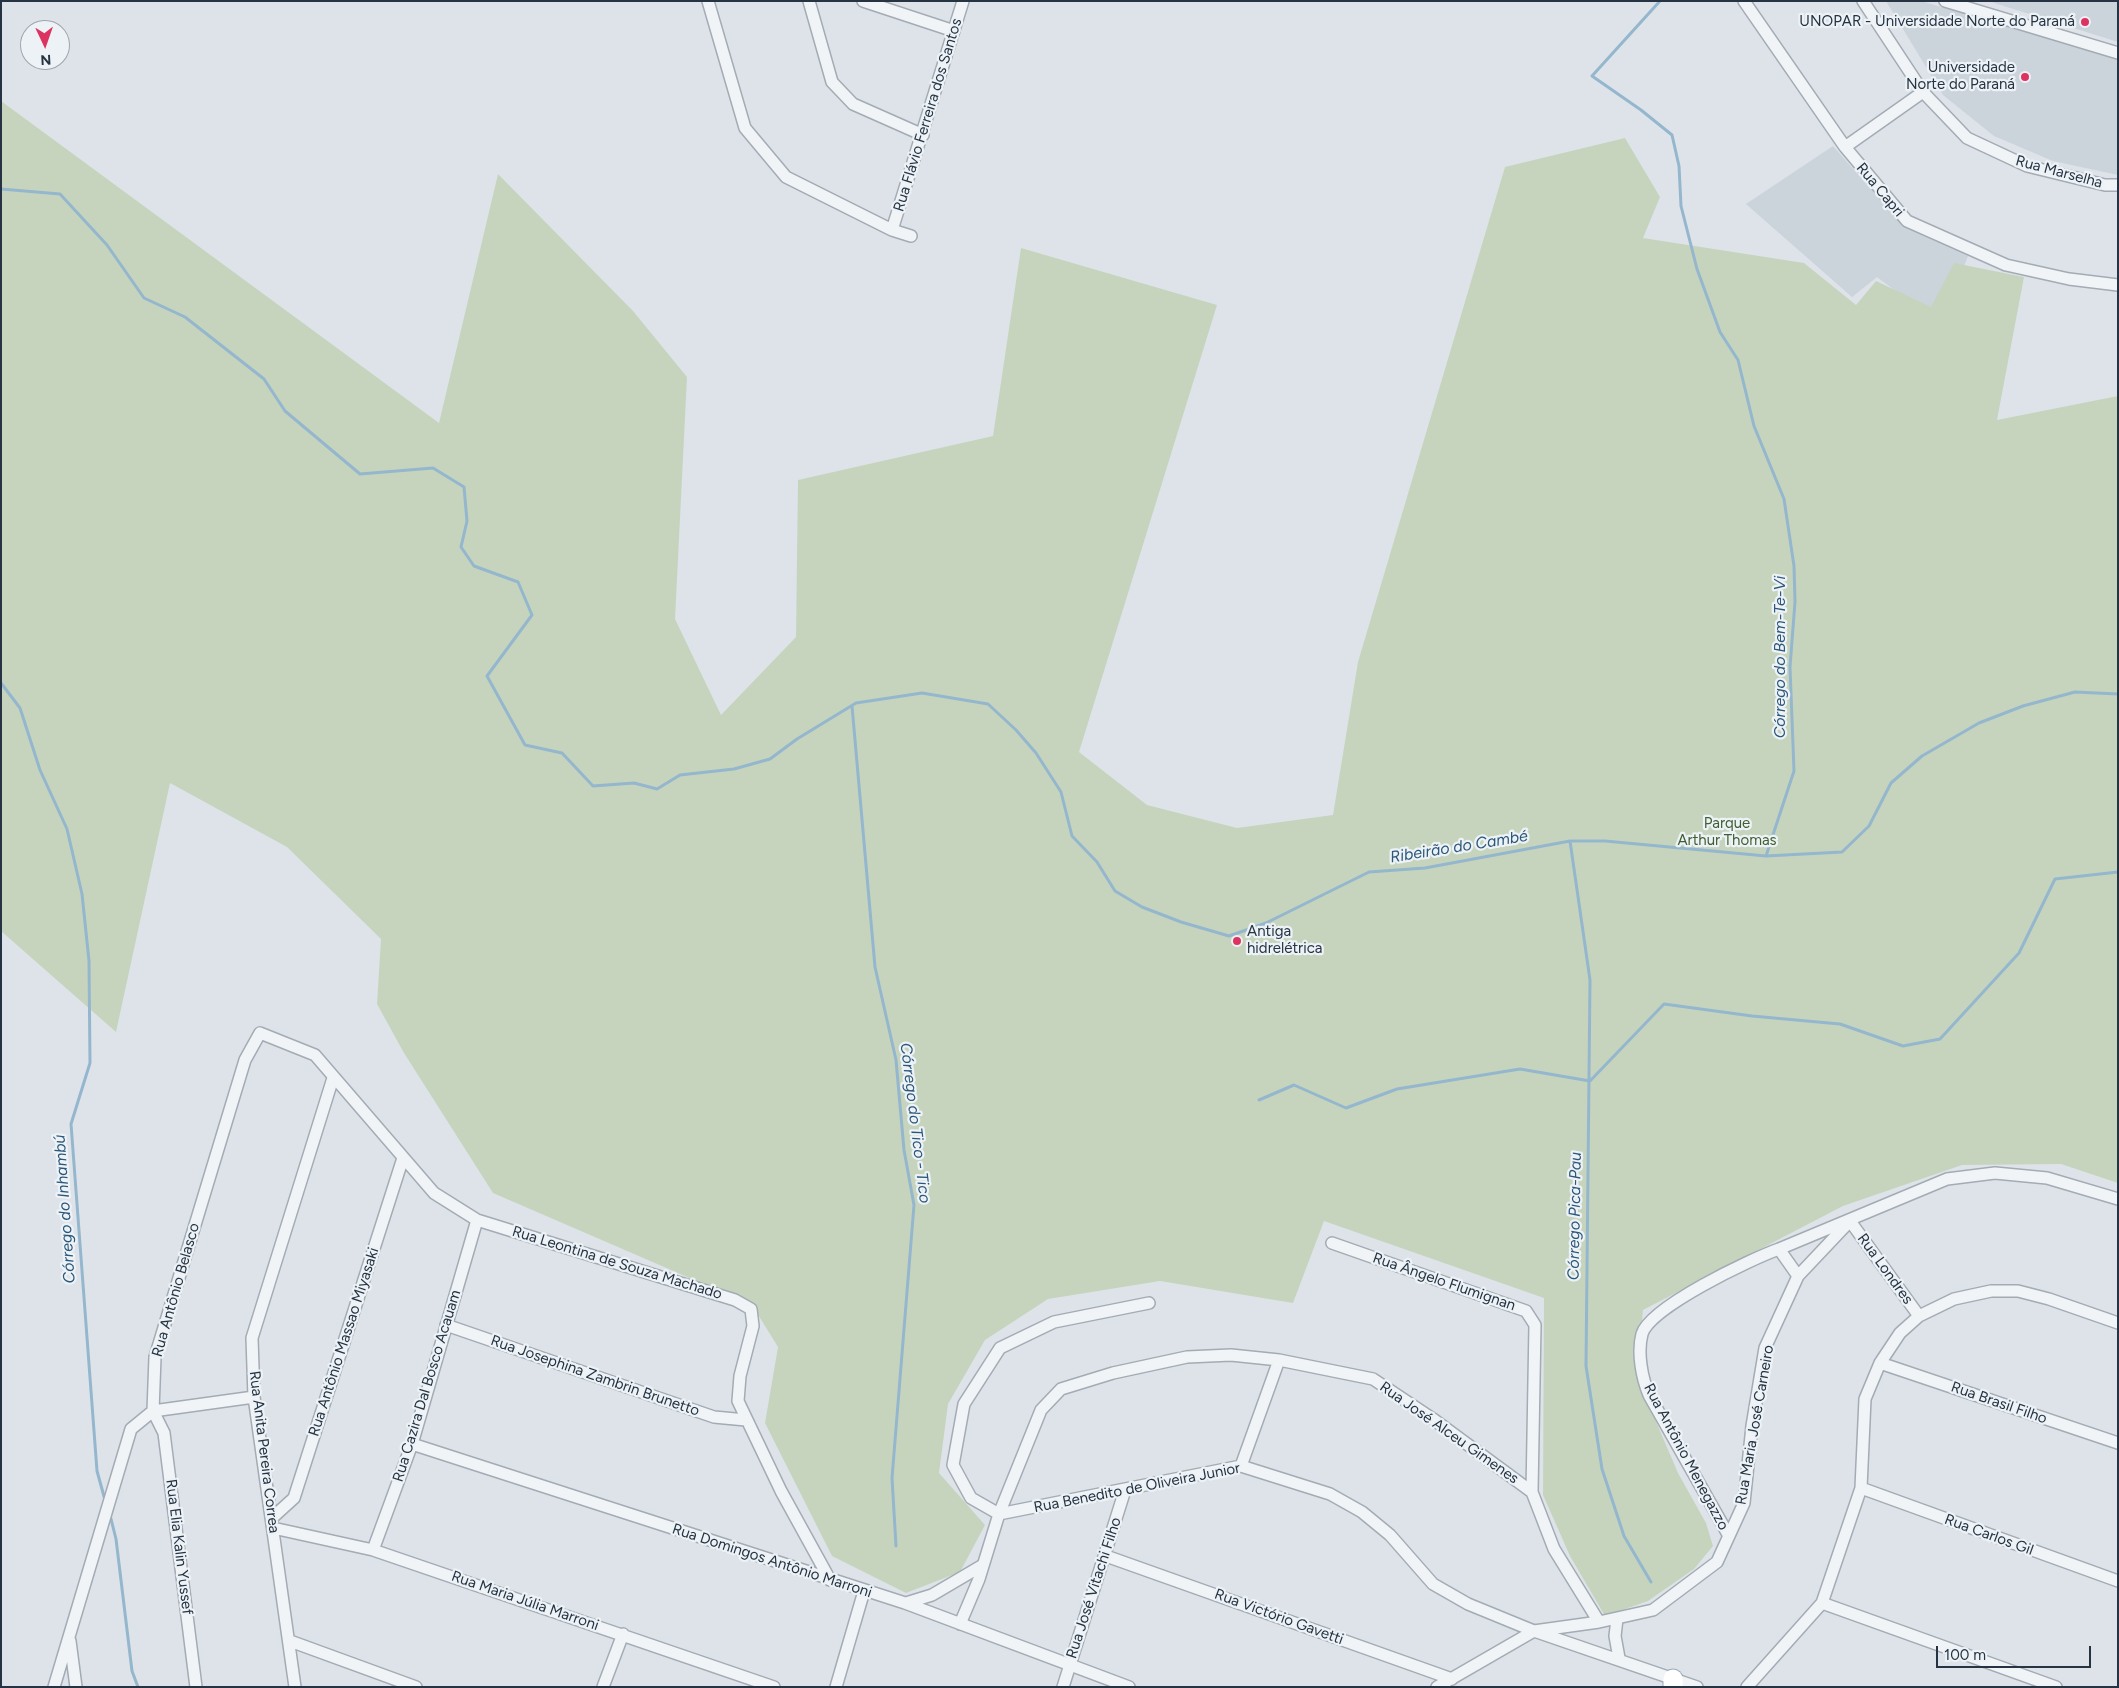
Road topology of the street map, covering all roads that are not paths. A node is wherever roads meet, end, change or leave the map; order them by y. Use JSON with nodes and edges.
{"nodes":[{"id":1,"x":708,"y":1,"type":"edge"},
{"id":2,"x":809,"y":1,"type":"edge"},
{"id":3,"x":863,"y":1,"type":"edge"},
{"id":4,"x":963,"y":1,"type":"edge"},
{"id":5,"x":1744,"y":1,"type":"edge"},
{"id":6,"x":1863,"y":1,"type":"edge"},
{"id":7,"x":1945,"y":1,"type":"edge"},
{"id":8,"x":954,"y":31,"type":"junction"},
{"id":9,"x":2118,"y":53,"type":"edge"},
{"id":10,"x":1923,"y":92,"type":"junction"},
{"id":11,"x":923,"y":135,"type":"junction"},
{"id":12,"x":1845,"y":147,"type":"junction"},
{"id":13,"x":2118,"y":185,"type":"edge"},
{"id":14,"x":892,"y":230,"type":"junction"},
{"id":15,"x":912,"y":236,"type":"dead end"},
{"id":16,"x":2118,"y":285,"type":"edge"},
{"id":17,"x":260,"y":1033,"type":"joint"},
{"id":18,"x":333,"y":1078,"type":"junction"},
{"id":19,"x":403,"y":1158,"type":"junction"},
{"id":20,"x":2118,"y":1199,"type":"edge"},
{"id":21,"x":477,"y":1220,"type":"junction"},
{"id":22,"x":1850,"y":1221,"type":"junction"},
{"id":23,"x":1332,"y":1243,"type":"dead end"},
{"id":24,"x":1779,"y":1249,"type":"junction"},
{"id":25,"x":1798,"y":1276,"type":"junction"},
{"id":26,"x":1149,"y":1303,"type":"dead end"},
{"id":27,"x":1919,"y":1316,"type":"junction"},
{"id":28,"x":2118,"y":1323,"type":"edge"},
{"id":29,"x":446,"y":1325,"type":"junction"},
{"id":30,"x":1279,"y":1360,"type":"junction"},
{"id":31,"x":1880,"y":1363,"type":"junction"},
{"id":32,"x":254,"y":1397,"type":"junction"},
{"id":33,"x":153,"y":1411,"type":"junction"},
{"id":34,"x":746,"y":1420,"type":"junction"},
{"id":35,"x":2118,"y":1443,"type":"edge"},
{"id":36,"x":412,"y":1444,"type":"junction"},
{"id":37,"x":1241,"y":1466,"type":"junction"},
{"id":38,"x":1861,"y":1488,"type":"junction"},
{"id":39,"x":1125,"y":1490,"type":"junction"},
{"id":40,"x":1532,"y":1492,"type":"junction"},
{"id":41,"x":999,"y":1514,"type":"junction"},
{"id":42,"x":273,"y":1523,"type":"junction"},
{"id":43,"x":1729,"y":1536,"type":"junction"},
{"id":44,"x":373,"y":1550,"type":"junction"},
{"id":45,"x":1106,"y":1556,"type":"junction"},
{"id":46,"x":983,"y":1565,"type":"junction"},
{"id":47,"x":830,"y":1580,"type":"junction"},
{"id":48,"x":2118,"y":1581,"type":"edge"},
{"id":49,"x":864,"y":1591,"type":"junction"},
{"id":50,"x":905,"y":1603,"type":"junction"},
{"id":51,"x":1822,"y":1603,"type":"junction"},
{"id":52,"x":1617,"y":1619,"type":"junction"},
{"id":53,"x":1599,"y":1622,"type":"junction"},
{"id":54,"x":960,"y":1624,"type":"junction"},
{"id":55,"x":1534,"y":1631,"type":"junction"},
{"id":56,"x":70,"y":1634,"type":"junction"},
{"id":57,"x":623,"y":1634,"type":"junction"},
{"id":58,"x":290,"y":1641,"type":"junction"},
{"id":59,"x":1619,"y":1658,"type":"junction"},
{"id":60,"x":1070,"y":1665,"type":"junction"},
{"id":61,"x":1452,"y":1679,"type":"junction"},
{"id":62,"x":1673,"y":1683,"type":"edge"},
{"id":63,"x":54,"y":1687,"type":"edge"},
{"id":64,"x":76,"y":1687,"type":"edge"},
{"id":65,"x":196,"y":1687,"type":"edge"},
{"id":66,"x":295,"y":1687,"type":"edge"},
{"id":67,"x":416,"y":1687,"type":"edge"},
{"id":68,"x":603,"y":1687,"type":"edge"},
{"id":69,"x":774,"y":1687,"type":"edge"},
{"id":70,"x":836,"y":1687,"type":"edge"},
{"id":71,"x":1063,"y":1687,"type":"edge"},
{"id":72,"x":1129,"y":1687,"type":"edge"},
{"id":73,"x":1437,"y":1687,"type":"edge"},
{"id":74,"x":1697,"y":1687,"type":"edge"},
{"id":75,"x":1747,"y":1687,"type":"edge"},
{"id":76,"x":2056,"y":1687,"type":"edge"}],
"edges":[{"from":1,"to":14,"type":"street"},
{"from":2,"to":11,"type":"street"},
{"from":3,"to":8,"type":"street"},
{"from":4,"to":8,"type":"street","name":"Rua Flávio Ferreira dos Santos"},
{"from":5,"to":12,"type":"street","name":"Rua Capri"},
{"from":6,"to":10,"type":"street","name":"Rua Marselha"},
{"from":7,"to":9,"type":"street"},
{"from":8,"to":11,"type":"street","name":"Rua Flávio Ferreira dos Santos"},
{"from":10,"to":12,"type":"street"},
{"from":10,"to":13,"type":"street","name":"Rua Marselha"},
{"from":11,"to":14,"type":"street","name":"Rua Flávio Ferreira dos Santos"},
{"from":12,"to":16,"type":"street","name":"Rua Capri"},
{"from":14,"to":15,"type":"street"},
{"from":17,"to":18,"type":"street","name":"Rua Leontina de Souza Machado"},
{"from":17,"to":33,"type":"street","name":"Rua Antônio Belasco"},
{"from":18,"to":19,"type":"street","name":"Rua Leontina de Souza Machado"},
{"from":18,"to":32,"type":"street","name":"Rua Anita Pereira Correa"},
{"from":19,"to":21,"type":"street","name":"Rua Leontina de Souza Machado"},
{"from":19,"to":42,"type":"street","name":"Rua Antônio Massao Miyasaki"},
{"from":20,"to":22,"type":"street","name":"Rua Antônio Menegazzo"},
{"from":21,"to":29,"type":"street","name":"Rua Cazira Dal Bosco Acauam"},
{"from":21,"to":34,"type":"street","name":"Rua Leontina de Souza Machado"},
{"from":22,"to":24,"type":"street","name":"Rua Antônio Menegazzo"},
{"from":22,"to":25,"type":"street","name":"Rua Maria José Carneiro"},
{"from":22,"to":27,"type":"street","name":"Rua Londres"},
{"from":23,"to":40,"type":"street","name":"Rua Ângelo Flumignan"},
{"from":24,"to":25,"type":"street"},
{"from":24,"to":43,"type":"street","name":"Rua Antônio Menegazzo"},
{"from":25,"to":43,"type":"street","name":"Rua Maria José Carneiro"},
{"from":26,"to":41,"type":"street"},
{"from":27,"to":28,"type":"street"},
{"from":27,"to":31,"type":"street"},
{"from":29,"to":34,"type":"street","name":"Rua Josephina Zambrin Brunetto"},
{"from":29,"to":36,"type":"street","name":"Rua Cazira Dal Bosco Acauam"},
{"from":30,"to":37,"type":"street"},
{"from":30,"to":40,"type":"street","name":"Rua José Alceu Gimenes"},
{"from":30,"to":41,"type":"street","name":"Rua José Alceu Gimenes"},
{"from":31,"to":35,"type":"street","name":"Rua Brasil Filho"},
{"from":31,"to":38,"type":"street"},
{"from":32,"to":33,"type":"street"},
{"from":32,"to":42,"type":"street","name":"Rua Anita Pereira Correa"},
{"from":33,"to":56,"type":"street"},
{"from":33,"to":65,"type":"street","name":"Rua Elia Kalin Yussef"},
{"from":34,"to":47,"type":"street","name":"Rua Leontina de Souza Machado"},
{"from":36,"to":44,"type":"street","name":"Rua Cazira Dal Bosco Acauam"},
{"from":36,"to":47,"type":"street","name":"Rua Domingos Antônio Marroni"},
{"from":37,"to":39,"type":"street","name":"Rua Benedito de Oliveira Junior"},
{"from":37,"to":55,"type":"street","name":"Rua Benedito de Oliveira Junior"},
{"from":38,"to":48,"type":"street","name":"Rua Carlos Gil"},
{"from":38,"to":51,"type":"street"},
{"from":39,"to":41,"type":"street","name":"Rua Benedito de Oliveira Junior"},
{"from":39,"to":45,"type":"street","name":"Rua José Vitachi Filho"},
{"from":40,"to":53,"type":"street","name":"Rua Ângelo Flumignan"},
{"from":41,"to":46,"type":"street","name":"Rua José Alceu Gimenes"},
{"from":42,"to":44,"type":"street","name":"Rua Maria Júlia Marroni"},
{"from":42,"to":58,"type":"street","name":"Rua Anita Pereira Correa"},
{"from":43,"to":52,"type":"street","name":"Rua Maria José Carneiro"},
{"from":44,"to":57,"type":"street","name":"Rua Maria Júlia Marroni"},
{"from":45,"to":60,"type":"street","name":"Rua José Vitachi Filho"},
{"from":45,"to":61,"type":"street","name":"Rua Victório Gavetti"},
{"from":46,"to":50,"type":"street"},
{"from":46,"to":54,"type":"street","name":"Rua José Alceu Gimenes"},
{"from":47,"to":49,"type":"street","name":"Rua Domingos Antônio Marroni"},
{"from":49,"to":50,"type":"street","name":"Rua Domingos Antônio Marroni"},
{"from":49,"to":70,"type":"street"},
{"from":50,"to":54,"type":"street","name":"Rua Domingos Antônio Marroni"},
{"from":51,"to":75,"type":"street"},
{"from":51,"to":76,"type":"street"},
{"from":52,"to":53,"type":"street","name":"Rua Maria José Carneiro"},
{"from":52,"to":59,"type":"street"},
{"from":53,"to":55,"type":"street","name":"Rua Maria José Carneiro"},
{"from":54,"to":60,"type":"street","name":"Rua Domingos Antônio Marroni"},
{"from":55,"to":59,"type":"street","name":"Rua Benedito de Oliveira Junior"},
{"from":55,"to":61,"type":"street","name":"Rua Maria José Carneiro"},
{"from":56,"to":63,"type":"street"},
{"from":56,"to":64,"type":"street"},
{"from":57,"to":68,"type":"street"},
{"from":57,"to":69,"type":"street","name":"Rua Maria Júlia Marroni"},
{"from":58,"to":66,"type":"street","name":"Rua Anita Pereira Correa"},
{"from":58,"to":67,"type":"street"},
{"from":59,"to":62,"type":"street","name":"Rua Benedito de Oliveira Junior"},
{"from":60,"to":71,"type":"street","name":"Rua José Vitachi Filho"},
{"from":60,"to":72,"type":"street","name":"Rua Domingos Antônio Marroni"},
{"from":61,"to":73,"type":"street","name":"Rua Maria José Carneiro"},
{"from":62,"to":74,"type":"street","name":"Rua Benedito de Oliveira Junior"}]}
